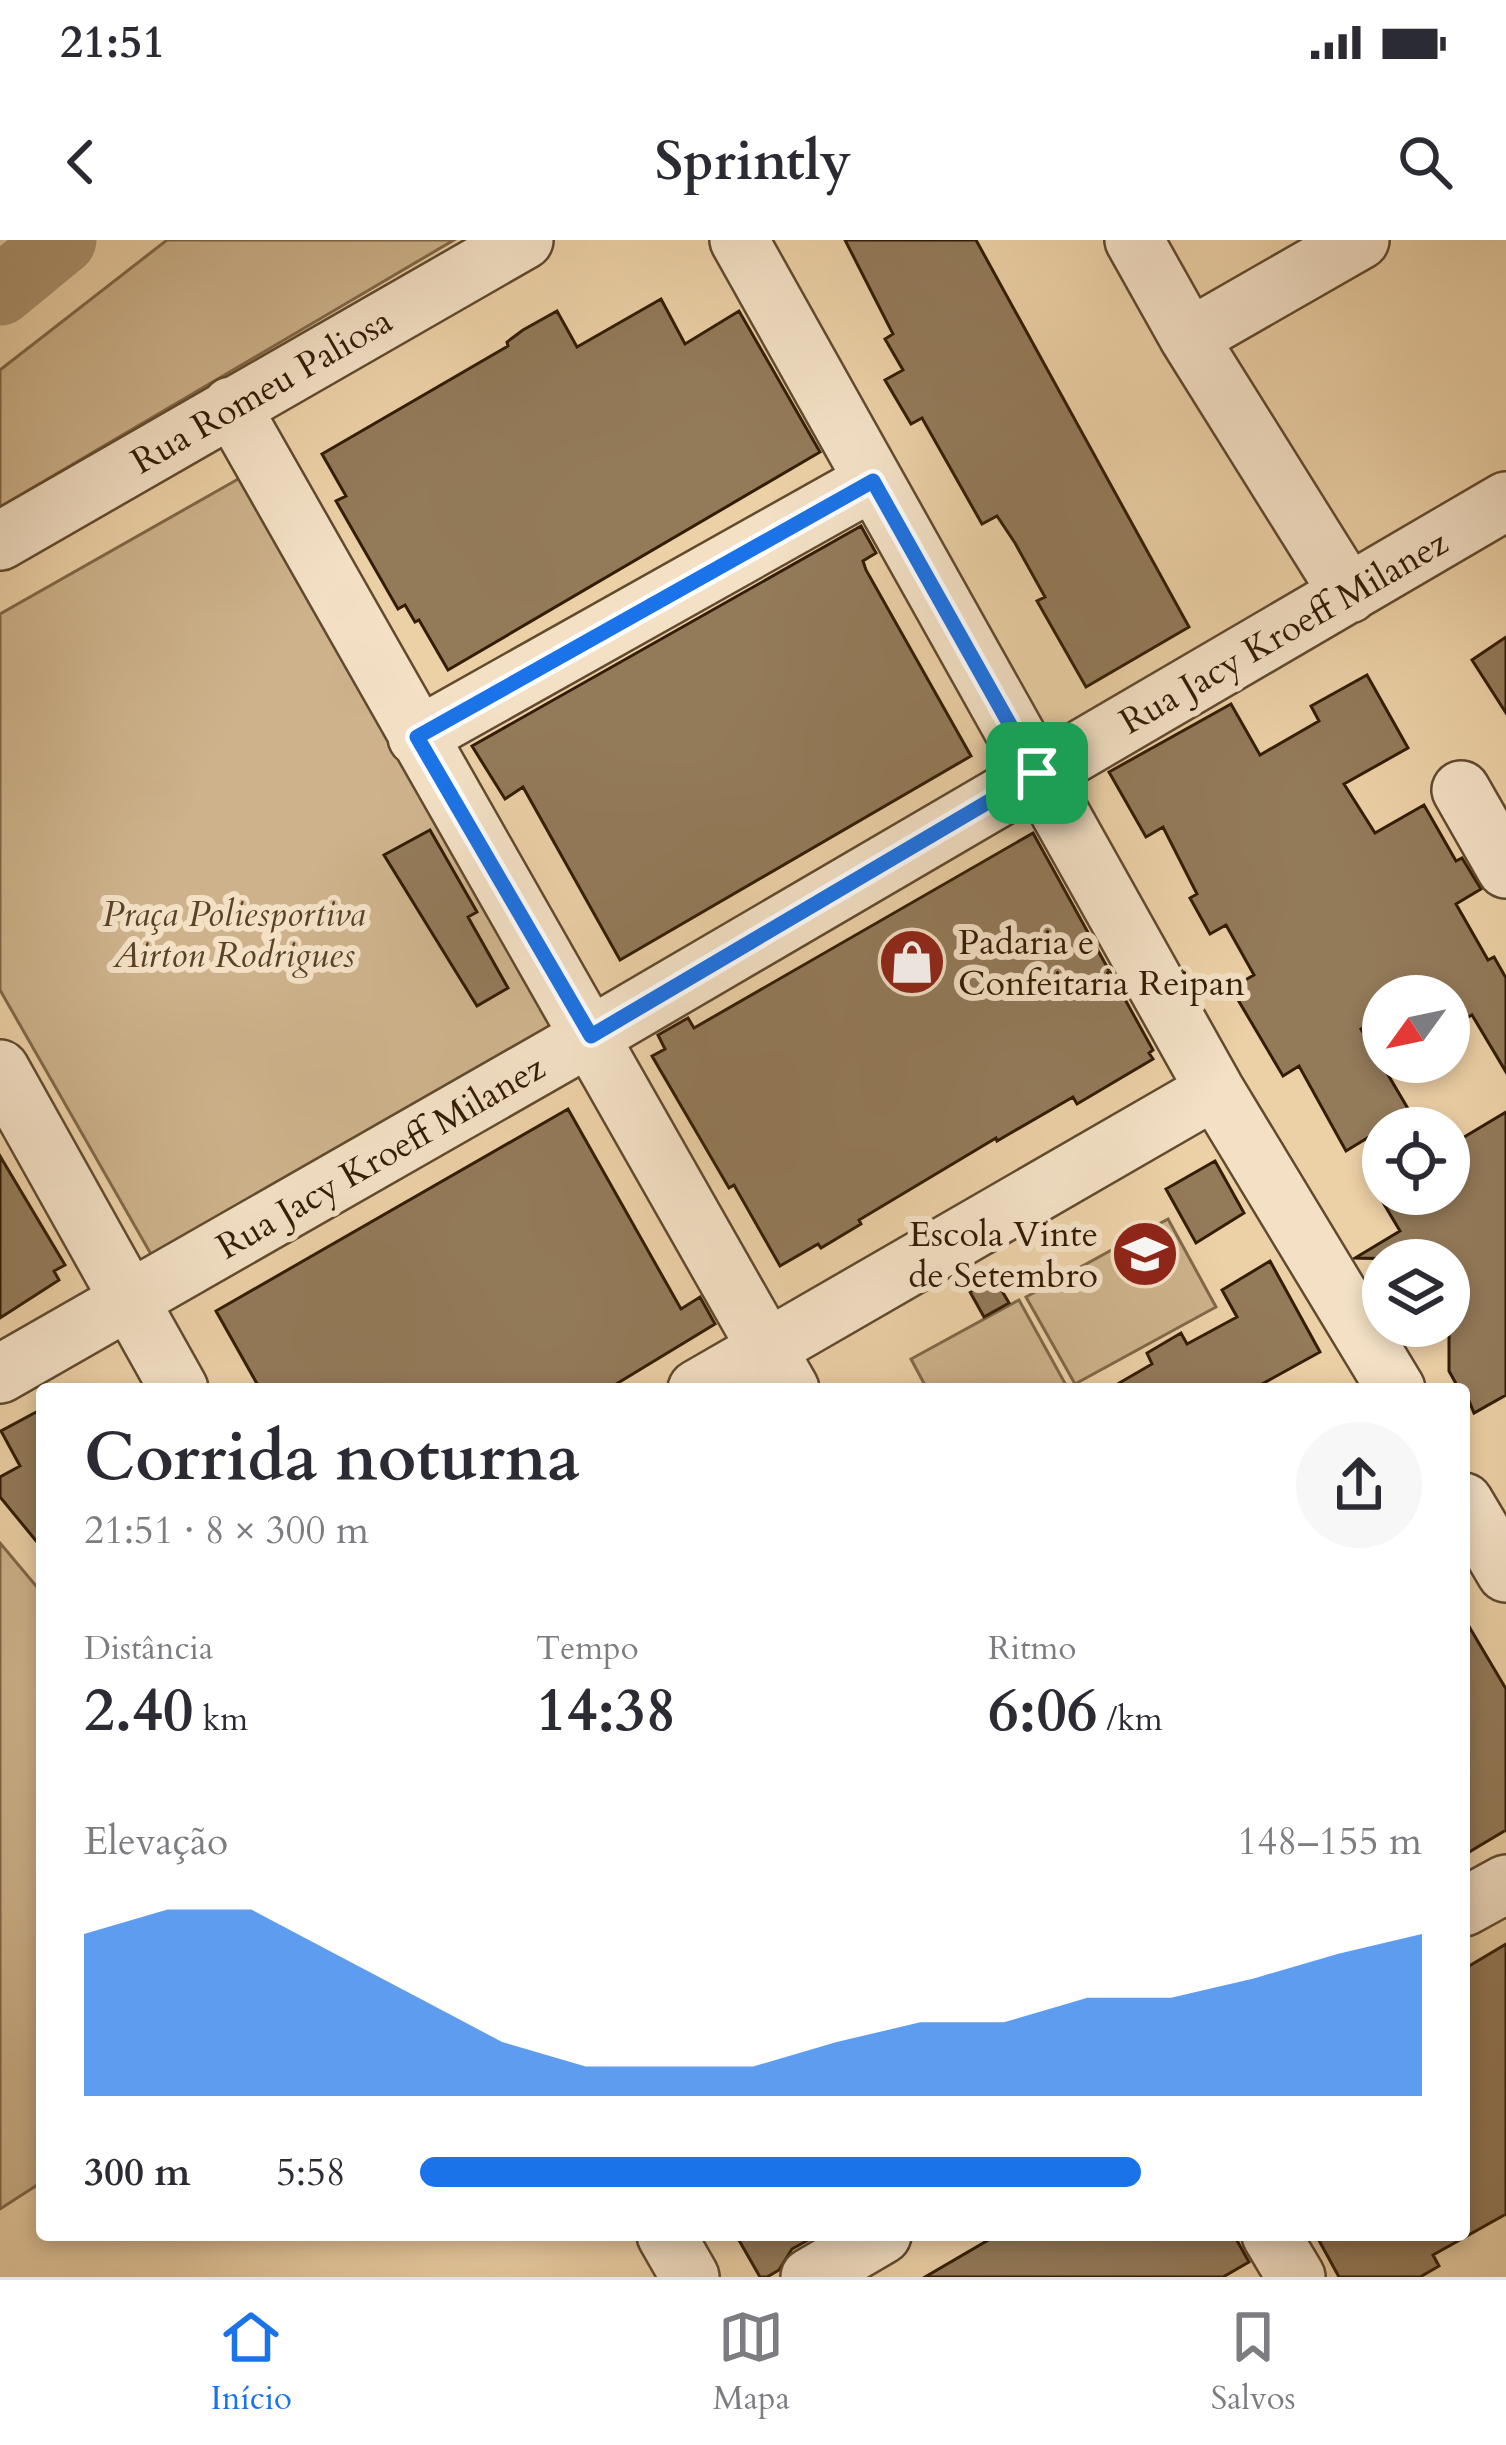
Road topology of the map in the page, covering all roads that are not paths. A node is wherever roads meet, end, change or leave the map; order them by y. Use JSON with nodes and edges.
{"nodes":[{"id":1,"x":524,"y":240,"type":"edge"},
{"id":2,"x":739,"y":240,"type":"edge"},
{"id":3,"x":1134,"y":240,"type":"edge"},
{"id":4,"x":1360,"y":240,"type":"edge"},
{"id":5,"x":1189,"y":338,"type":"junction"},
{"id":6,"x":231,"y":406,"type":"junction"},
{"id":7,"x":873,"y":481,"type":"junction"},
{"id":8,"x":1506,"y":501,"type":"edge"},
{"id":9,"x":0,"y":541,"type":"edge"},
{"id":10,"x":1349,"y":594,"type":"junction"},
{"id":11,"x":417,"y":737,"type":"junction"},
{"id":12,"x":1037,"y":773,"type":"junction"},
{"id":13,"x":1461,"y":790,"type":"dead end"},
{"id":14,"x":1506,"y":869,"type":"edge"},
{"id":15,"x":591,"y":1036,"type":"junction"},
{"id":16,"x":0,"y":1069,"type":"edge"},
{"id":17,"x":1216,"y":1090,"type":"junction"},
{"id":18,"x":128,"y":1299,"type":"junction"},
{"id":19,"x":778,"y":1369,"type":"edge"},
{"id":20,"x":0,"y":1374,"type":"edge"},
{"id":21,"x":176,"y":1383,"type":"edge"},
{"id":22,"x":721,"y":1383,"type":"edge"},
{"id":23,"x":1392,"y":1383,"type":"edge"},
{"id":24,"x":1476,"y":1507,"type":"edge"},
{"id":25,"x":1506,"y":1573,"type":"edge"},
{"id":26,"x":1506,"y":1884,"type":"edge"},
{"id":27,"x":1470,"y":1904,"type":"edge"},
{"id":28,"x":669,"y":2241,"type":"edge"},
{"id":29,"x":872,"y":2241,"type":"edge"},
{"id":30,"x":1275,"y":2241,"type":"edge"},
{"id":31,"x":690,"y":2277,"type":"edge"},
{"id":32,"x":810,"y":2277,"type":"edge"},
{"id":33,"x":1296,"y":2277,"type":"edge"}],
"edges":[{"from":1,"to":6,"type":"street","name":"Rua Romeu Paliosa"},
{"from":2,"to":7,"type":"street"},
{"from":3,"to":5,"type":"street"},
{"from":4,"to":5,"type":"street"},
{"from":5,"to":10,"type":"street"},
{"from":6,"to":9,"type":"street","name":"Rua Romeu Paliosa"},
{"from":6,"to":11,"type":"street"},
{"from":7,"to":11,"type":"street"},
{"from":7,"to":12,"type":"street"},
{"from":8,"to":10,"type":"street","name":"Rua Jacy Kroeff Milanez"},
{"from":10,"to":12,"type":"street","name":"Rua Jacy Kroeff Milanez"},
{"from":11,"to":15,"type":"street"},
{"from":12,"to":15,"type":"street","name":"Rua Jacy Kroeff Milanez"},
{"from":12,"to":17,"type":"street"},
{"from":13,"to":14,"type":"street"},
{"from":15,"to":18,"type":"street","name":"Rua Jacy Kroeff Milanez"},
{"from":15,"to":19,"type":"street"},
{"from":16,"to":18,"type":"street"},
{"from":17,"to":19,"type":"street"},
{"from":17,"to":23,"type":"street"},
{"from":18,"to":20,"type":"street","name":"Rua Jacy Kroeff Milanez"},
{"from":18,"to":21,"type":"street"},
{"from":19,"to":22,"type":"street"},
{"from":24,"to":25,"type":"street"},
{"from":26,"to":27,"type":"street"},
{"from":28,"to":31,"type":"street"},
{"from":29,"to":32,"type":"street"},
{"from":30,"to":33,"type":"street"}]}
